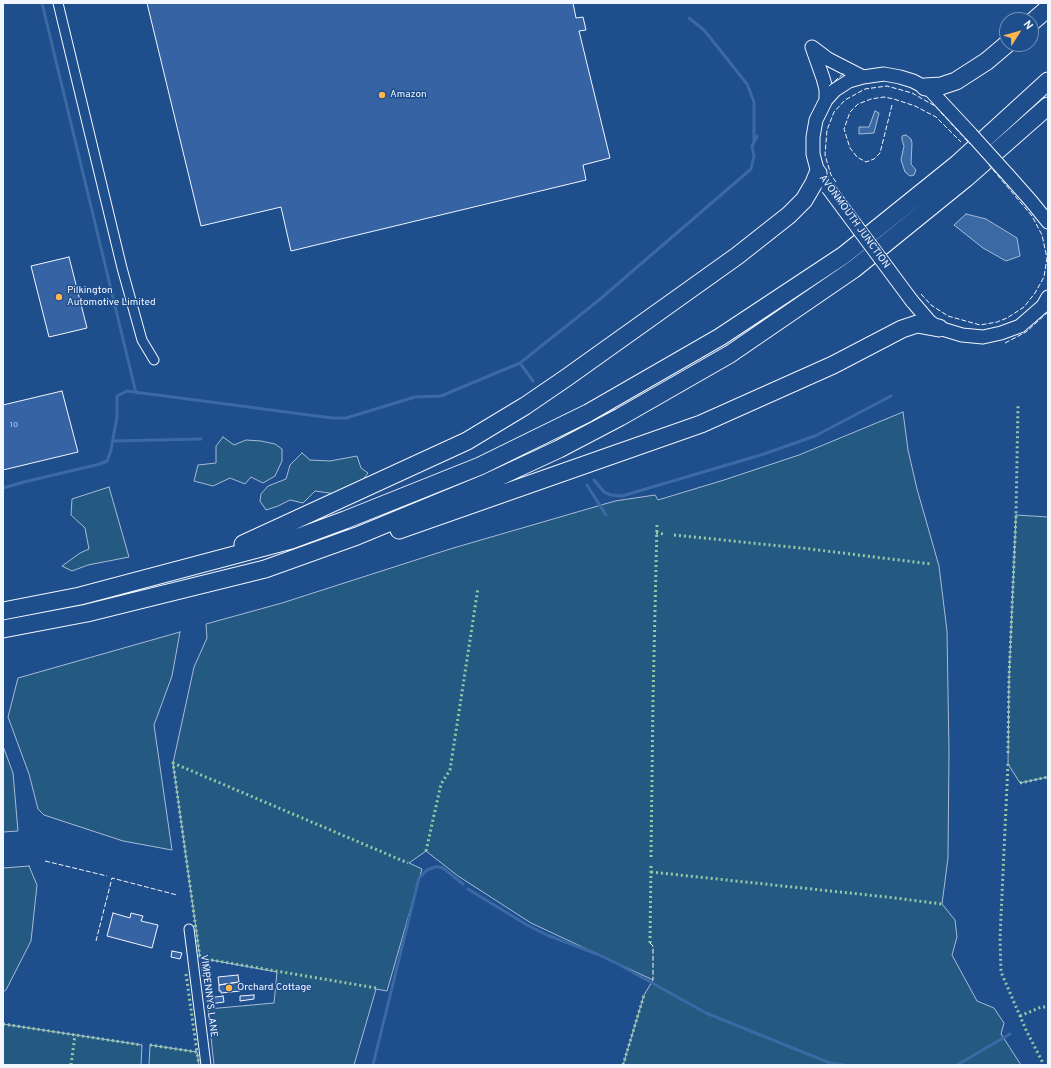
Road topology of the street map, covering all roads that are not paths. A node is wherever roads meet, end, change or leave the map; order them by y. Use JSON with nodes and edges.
{"nodes":[{"id":1,"x":58,"y":3,"type":"edge"},
{"id":2,"x":1048,"y":8,"type":"edge"},
{"id":3,"x":1039,"y":16,"type":"edge"},
{"id":4,"x":999,"y":51,"type":"edge"},
{"id":5,"x":864,"y":77,"type":"junction"},
{"id":6,"x":1048,"y":81,"type":"edge"},
{"id":7,"x":925,"y":87,"type":"junction"},
{"id":8,"x":826,"y":100,"type":"junction"},
{"id":9,"x":1048,"y":106,"type":"edge"},
{"id":10,"x":818,"y":173,"type":"junction"},
{"id":11,"x":1048,"y":222,"type":"edge"},
{"id":12,"x":1048,"y":297,"type":"edge"},
{"id":13,"x":938,"y":328,"type":"junction"},
{"id":14,"x":154,"y":360,"type":"dead end"},
{"id":15,"x":198,"y":565,"type":"junction"},
{"id":16,"x":266,"y":570,"type":"junction"},
{"id":17,"x":3,"y":611,"type":"edge"},
{"id":18,"x":3,"y":629,"type":"edge"},
{"id":19,"x":189,"y":929,"type":"dead end"},
{"id":20,"x":206,"y":1065,"type":"edge"}],
"edges":[{"from":1,"to":14,"type":"street"},
{"from":2,"to":3,"type":"highway"},
{"from":4,"to":7,"type":"highway"},
{"from":5,"to":7,"type":"street","name":"AVONMOUTH JUNCTION"},
{"from":5,"to":8,"type":"street","name":"AVONMOUTH JUNCTION"},
{"from":5,"to":8,"type":"street"},
{"from":6,"to":15,"type":"highway"},
{"from":7,"to":11,"type":"street","name":"AVONMOUTH JUNCTION","bridge":true},
{"from":8,"to":10,"type":"street","name":"AVONMOUTH JUNCTION"},
{"from":9,"to":16,"type":"highway"},
{"from":10,"to":13,"type":"street","name":"AVONMOUTH JUNCTION","bridge":true},
{"from":10,"to":15,"type":"highway"},
{"from":12,"to":13,"type":"street","name":"AVONMOUTH JUNCTION"},
{"from":13,"to":16,"type":"highway"},
{"from":15,"to":17,"type":"highway"},
{"from":16,"to":18,"type":"highway"},
{"from":19,"to":20,"type":"street","name":"VIMPENNYS LANE"}]}
